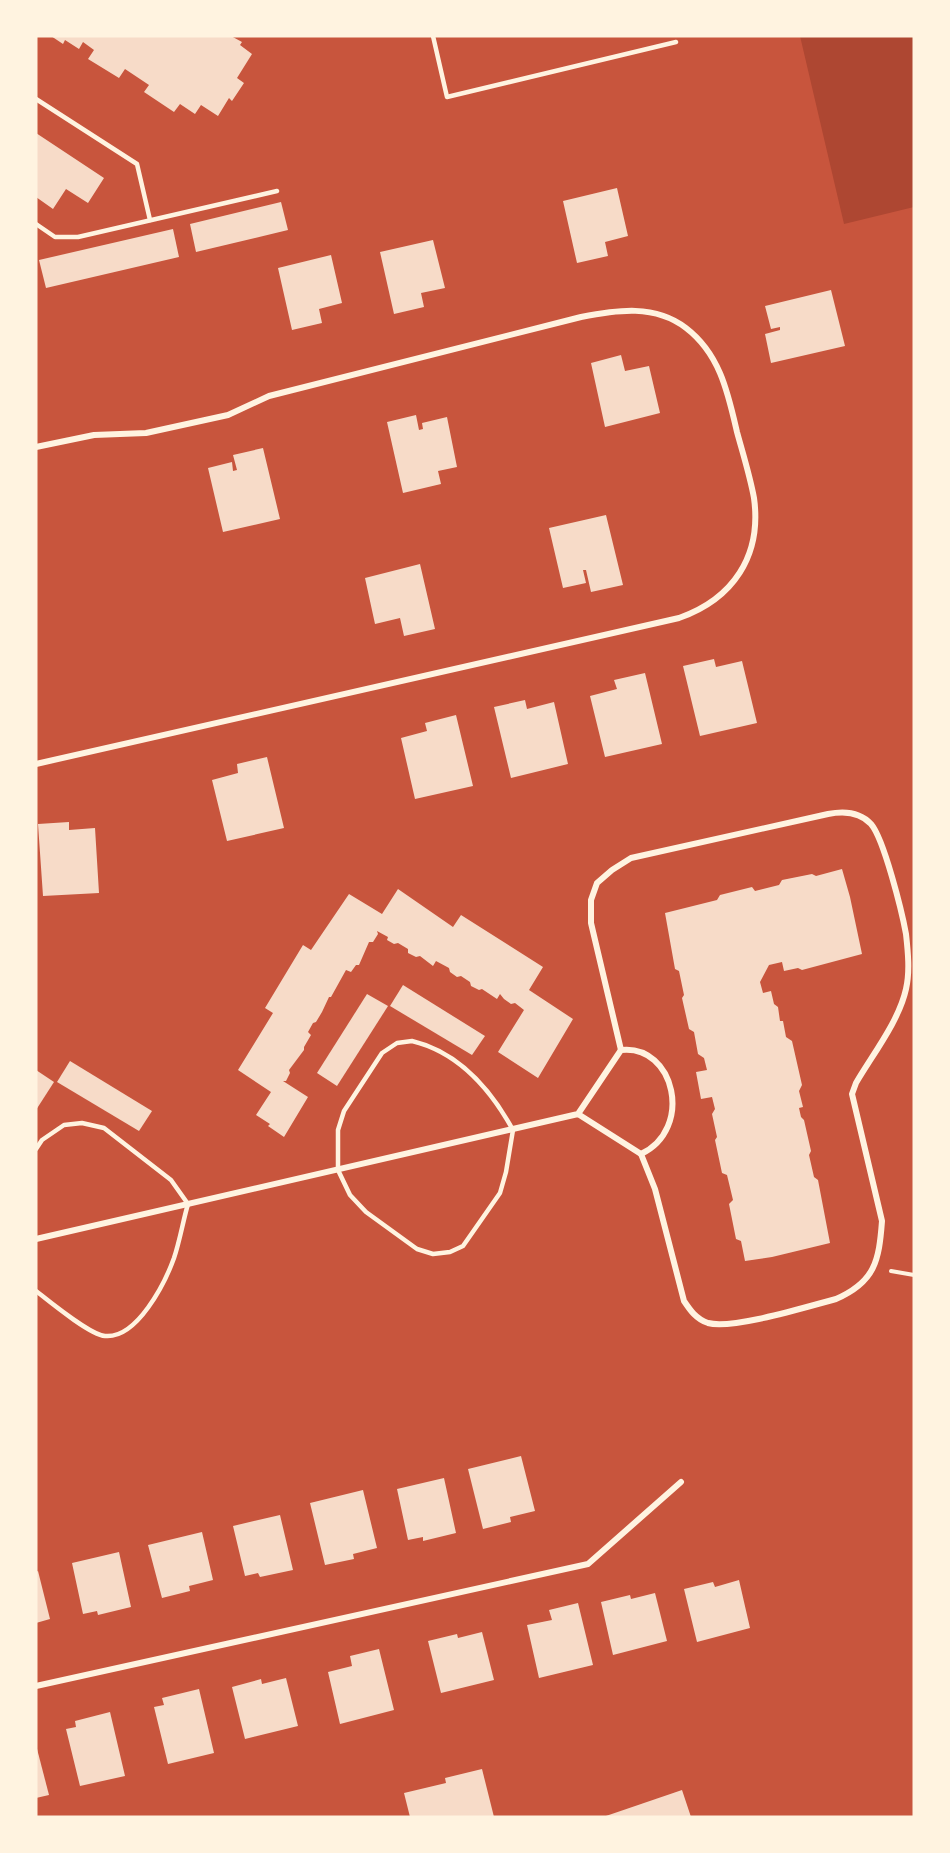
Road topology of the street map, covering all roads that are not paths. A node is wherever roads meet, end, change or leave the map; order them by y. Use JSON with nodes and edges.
{"nodes":[{"id":1,"x":433,"y":36,"type":"edge"},
{"id":2,"x":676,"y":42,"type":"dead end"},
{"id":3,"x":36,"y":99,"type":"edge"},
{"id":4,"x":276,"y":191,"type":"dead end"},
{"id":5,"x":150,"y":220,"type":"junction"},
{"id":6,"x":36,"y":224,"type":"edge"},
{"id":7,"x":36,"y":447,"type":"edge"},
{"id":8,"x":36,"y":764,"type":"edge"},
{"id":9,"x":621,"y":1050,"type":"junction"},
{"id":10,"x":578,"y":1114,"type":"junction"},
{"id":11,"x":513,"y":1130,"type":"junction"},
{"id":12,"x":36,"y":1149,"type":"edge"},
{"id":13,"x":641,"y":1154,"type":"junction"},
{"id":14,"x":338,"y":1170,"type":"junction"},
{"id":15,"x":188,"y":1204,"type":"junction"},
{"id":16,"x":36,"y":1239,"type":"edge"},
{"id":17,"x":36,"y":1291,"type":"edge"},
{"id":18,"x":681,"y":1482,"type":"dead end"},
{"id":19,"x":36,"y":1686,"type":"edge"}],
"edges":[{"from":1,"to":2,"type":"lane"},
{"from":3,"to":5,"type":"lane"},
{"from":4,"to":5,"type":"lane"},
{"from":5,"to":6,"type":"lane"},
{"from":7,"to":8,"type":"street"},
{"from":9,"to":10,"type":"street"},
{"from":9,"to":13,"type":"street"},
{"from":9,"to":13,"type":"street"},
{"from":10,"to":11,"type":"street"},
{"from":10,"to":13,"type":"street"},
{"from":11,"to":14,"type":"street"},
{"from":11,"to":14,"type":"lane"},
{"from":11,"to":14,"type":"lane"},
{"from":12,"to":15,"type":"lane"},
{"from":14,"to":15,"type":"street"},
{"from":15,"to":16,"type":"street"},
{"from":15,"to":17,"type":"lane"},
{"from":18,"to":19,"type":"street"}]}
